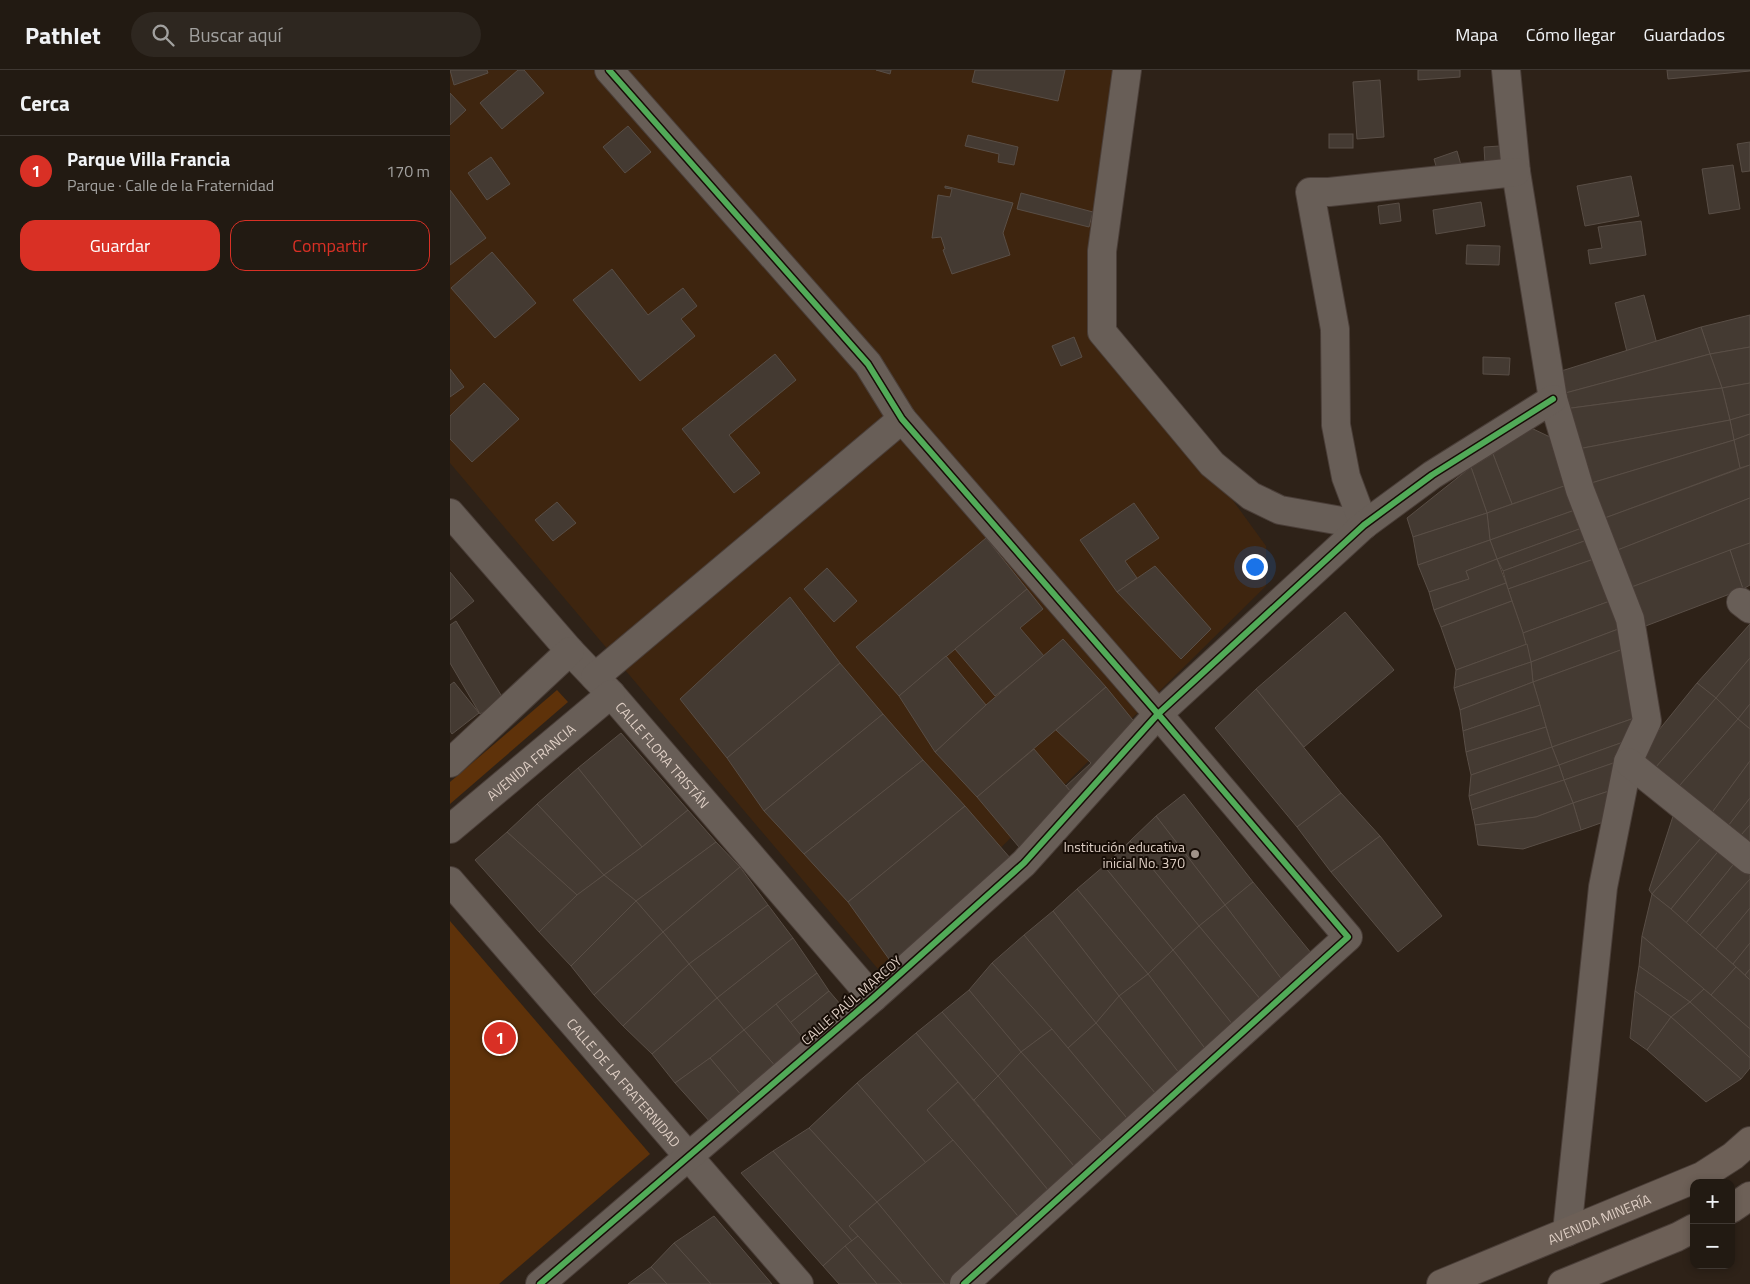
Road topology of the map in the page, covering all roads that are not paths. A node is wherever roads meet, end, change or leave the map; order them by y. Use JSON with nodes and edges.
{"nodes":[{"id":1,"x":609,"y":70,"type":"edge"},
{"id":2,"x":1127,"y":70,"type":"edge"},
{"id":3,"x":1506,"y":70,"type":"edge"},
{"id":4,"x":1516,"y":172,"type":"junction"},
{"id":5,"x":1554,"y":399,"type":"junction"},
{"id":6,"x":902,"y":419,"type":"junction"},
{"id":7,"x":450,"y":513,"type":"edge"},
{"id":8,"x":1364,"y":525,"type":"junction"},
{"id":9,"x":570,"y":651,"type":"junction"},
{"id":10,"x":603,"y":686,"type":"junction"},
{"id":11,"x":1158,"y":714,"type":"junction"},
{"id":12,"x":1628,"y":762,"type":"junction"},
{"id":13,"x":450,"y":763,"type":"edge"},
{"id":14,"x":450,"y":830,"type":"edge"},
{"id":15,"x":1750,"y":860,"type":"edge"},
{"id":16,"x":450,"y":881,"type":"edge"},
{"id":17,"x":873,"y":998,"type":"junction"},
{"id":18,"x":1750,"y":1141,"type":"edge"},
{"id":19,"x":687,"y":1156,"type":"junction"},
{"id":20,"x":1750,"y":1196,"type":"edge"},
{"id":21,"x":1735,"y":1206,"type":"edge"},
{"id":22,"x":1690,"y":1230,"type":"edge"},
{"id":23,"x":1567,"y":1232,"type":"junction"},
{"id":24,"x":540,"y":1284,"type":"edge"},
{"id":25,"x":799,"y":1284,"type":"edge"},
{"id":26,"x":964,"y":1284,"type":"edge"},
{"id":27,"x":1441,"y":1284,"type":"edge"},
{"id":28,"x":1562,"y":1284,"type":"edge"}],
"edges":[{"from":1,"to":6,"type":"street"},
{"from":2,"to":8,"type":"street"},
{"from":3,"to":4,"type":"street"},
{"from":4,"to":5,"type":"street"},
{"from":4,"to":8,"type":"street"},
{"from":5,"to":8,"type":"street","name":"CALLE PAÚL MARCOY"},
{"from":5,"to":12,"type":"street"},
{"from":6,"to":10,"type":"street","name":"AVENIDA FRANCIA"},
{"from":6,"to":11,"type":"street"},
{"from":7,"to":9,"type":"street","name":"CALLE FLORA TRISTÁN"},
{"from":8,"to":11,"type":"street","name":"CALLE PAÚL MARCOY"},
{"from":9,"to":10,"type":"street","name":"CALLE FLORA TRISTÁN"},
{"from":9,"to":13,"type":"street"},
{"from":10,"to":14,"type":"street","name":"AVENIDA FRANCIA"},
{"from":10,"to":17,"type":"street","name":"CALLE FLORA TRISTÁN"},
{"from":11,"to":17,"type":"street","name":"CALLE PAÚL MARCOY"},
{"from":11,"to":26,"type":"street"},
{"from":12,"to":15,"type":"street"},
{"from":12,"to":23,"type":"street"},
{"from":16,"to":19,"type":"street","name":"CALLE DE LA FRATERNIDAD"},
{"from":17,"to":19,"type":"street","name":"CALLE PAÚL MARCOY"},
{"from":18,"to":23,"type":"main road","name":"AVENIDA MINERÍA"},
{"from":19,"to":24,"type":"street","name":"CALLE PAÚL MARCOY"},
{"from":19,"to":25,"type":"street","name":"CALLE DE LA FRATERNIDAD"},
{"from":20,"to":21,"type":"main road"},
{"from":22,"to":28,"type":"main road"},
{"from":23,"to":27,"type":"main road","name":"AVENIDA MINERÍA"}]}
